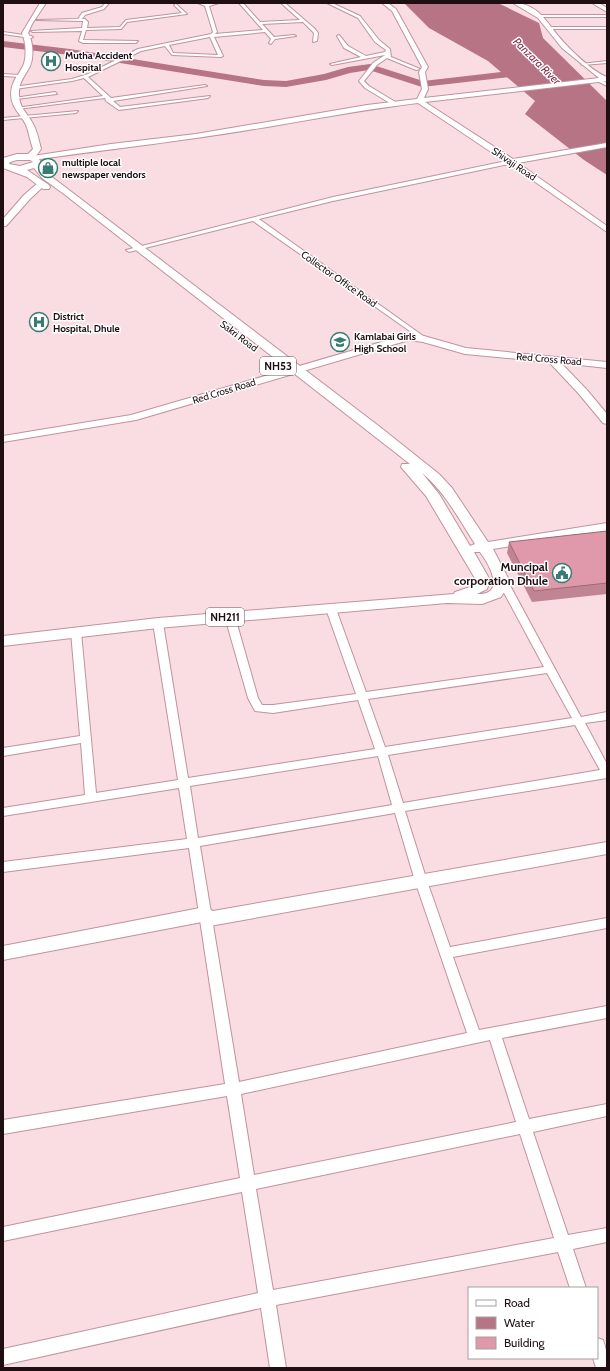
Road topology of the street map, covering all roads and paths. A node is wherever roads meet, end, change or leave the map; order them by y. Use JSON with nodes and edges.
{"nodes":[{"id":1,"x":43,"y":3,"type":"edge"},
{"id":2,"x":49,"y":3,"type":"edge"},
{"id":3,"x":108,"y":3,"type":"edge"},
{"id":4,"x":200,"y":3,"type":"edge"},
{"id":5,"x":217,"y":3,"type":"edge"},
{"id":6,"x":241,"y":3,"type":"edge"},
{"id":7,"x":283,"y":3,"type":"edge"},
{"id":8,"x":329,"y":3,"type":"edge"},
{"id":9,"x":377,"y":3,"type":"edge"},
{"id":10,"x":385,"y":3,"type":"edge"},
{"id":11,"x":516,"y":3,"type":"edge"},
{"id":12,"x":595,"y":3,"type":"edge"},
{"id":13,"x":176,"y":5,"type":"dead end"},
{"id":14,"x":207,"y":5,"type":"junction"},
{"id":15,"x":607,"y":10,"type":"edge"},
{"id":16,"x":540,"y":16,"type":"junction"},
{"id":17,"x":607,"y":16,"type":"edge"},
{"id":18,"x":38,"y":20,"type":"junction"},
{"id":19,"x":80,"y":20,"type":"junction"},
{"id":20,"x":303,"y":21,"type":"junction"},
{"id":21,"x":259,"y":23,"type":"junction"},
{"id":22,"x":549,"y":28,"type":"junction"},
{"id":23,"x":607,"y":28,"type":"edge"},
{"id":24,"x":84,"y":30,"type":"junction"},
{"id":25,"x":266,"y":31,"type":"junction"},
{"id":26,"x":3,"y":33,"type":"edge"},
{"id":27,"x":212,"y":36,"type":"junction"},
{"id":28,"x":294,"y":36,"type":"dead end"},
{"id":29,"x":339,"y":36,"type":"dead end"},
{"id":30,"x":30,"y":37,"type":"junction"},
{"id":31,"x":206,"y":37,"type":"junction"},
{"id":32,"x":272,"y":38,"type":"junction"},
{"id":33,"x":315,"y":41,"type":"dead end"},
{"id":34,"x":136,"y":42,"type":"dead end"},
{"id":35,"x":271,"y":43,"type":"dead end"},
{"id":36,"x":166,"y":44,"type":"junction"},
{"id":37,"x":410,"y":53,"type":"dead end"},
{"id":38,"x":387,"y":54,"type":"junction"},
{"id":39,"x":365,"y":57,"type":"junction"},
{"id":40,"x":413,"y":60,"type":"dead end"},
{"id":41,"x":607,"y":62,"type":"edge"},
{"id":42,"x":376,"y":63,"type":"junction"},
{"id":43,"x":332,"y":64,"type":"dead end"},
{"id":44,"x":583,"y":64,"type":"junction"},
{"id":45,"x":421,"y":73,"type":"junction"},
{"id":46,"x":3,"y":76,"type":"edge"},
{"id":47,"x":20,"y":76,"type":"junction"},
{"id":48,"x":86,"y":76,"type":"junction"},
{"id":49,"x":602,"y":81,"type":"edge"},
{"id":50,"x":205,"y":86,"type":"dead end"},
{"id":51,"x":15,"y":88,"type":"junction"},
{"id":52,"x":55,"y":93,"type":"dead end"},
{"id":53,"x":208,"y":97,"type":"dead end"},
{"id":54,"x":16,"y":98,"type":"junction"},
{"id":55,"x":107,"y":98,"type":"junction"},
{"id":56,"x":419,"y":101,"type":"junction"},
{"id":57,"x":395,"y":104,"type":"junction"},
{"id":58,"x":18,"y":108,"type":"junction"},
{"id":59,"x":76,"y":112,"type":"dead end"},
{"id":60,"x":3,"y":119,"type":"edge"},
{"id":61,"x":22,"y":119,"type":"junction"},
{"id":62,"x":607,"y":145,"type":"edge"},
{"id":63,"x":23,"y":148,"type":"dead end"},
{"id":64,"x":33,"y":159,"type":"junction"},
{"id":65,"x":511,"y":162,"type":"junction"},
{"id":66,"x":9,"y":164,"type":"edge"},
{"id":67,"x":39,"y":182,"type":"junction"},
{"id":68,"x":23,"y":189,"type":"dead end"},
{"id":69,"x":255,"y":219,"type":"junction"},
{"id":70,"x":3,"y":224,"type":"edge"},
{"id":71,"x":607,"y":230,"type":"edge"},
{"id":72,"x":134,"y":248,"type":"junction"},
{"id":73,"x":424,"y":339,"type":"junction"},
{"id":74,"x":551,"y":359,"type":"junction"},
{"id":75,"x":607,"y":365,"type":"edge"},
{"id":76,"x":291,"y":371,"type":"junction"},
{"id":77,"x":607,"y":421,"type":"edge"},
{"id":78,"x":3,"y":439,"type":"edge"},
{"id":79,"x":607,"y":528,"type":"edge"},
{"id":80,"x":484,"y":547,"type":"junction"},
{"id":81,"x":466,"y":550,"type":"junction"},
{"id":82,"x":502,"y":578,"type":"junction"},
{"id":83,"x":447,"y":598,"type":"junction"},
{"id":84,"x":331,"y":609,"type":"junction"},
{"id":85,"x":230,"y":617,"type":"junction"},
{"id":86,"x":158,"y":623,"type":"junction"},
{"id":87,"x":76,"y":632,"type":"junction"},
{"id":88,"x":3,"y":641,"type":"edge"},
{"id":89,"x":551,"y":669,"type":"junction"},
{"id":90,"x":362,"y":696,"type":"junction"},
{"id":91,"x":607,"y":716,"type":"edge"},
{"id":92,"x":578,"y":721,"type":"junction"},
{"id":93,"x":86,"y":739,"type":"junction"},
{"id":94,"x":3,"y":752,"type":"edge"},
{"id":95,"x":382,"y":753,"type":"junction"},
{"id":96,"x":607,"y":773,"type":"edge"},
{"id":97,"x":184,"y":784,"type":"junction"},
{"id":98,"x":91,"y":798,"type":"junction"},
{"id":99,"x":399,"y":808,"type":"junction"},
{"id":100,"x":3,"y":812,"type":"edge"},
{"id":101,"x":194,"y":842,"type":"junction"},
{"id":102,"x":607,"y":848,"type":"edge"},
{"id":103,"x":3,"y":867,"type":"edge"},
{"id":104,"x":421,"y":881,"type":"junction"},
{"id":105,"x":205,"y":914,"type":"junction"},
{"id":106,"x":607,"y":923,"type":"edge"},
{"id":107,"x":3,"y":953,"type":"edge"},
{"id":108,"x":446,"y":953,"type":"junction"},
{"id":109,"x":607,"y":1012,"type":"edge"},
{"id":110,"x":494,"y":1033,"type":"junction"},
{"id":111,"x":475,"y":1037,"type":"junction"},
{"id":112,"x":233,"y":1089,"type":"junction"},
{"id":113,"x":607,"y":1110,"type":"edge"},
{"id":114,"x":3,"y":1127,"type":"edge"},
{"id":115,"x":525,"y":1127,"type":"junction"},
{"id":116,"x":248,"y":1184,"type":"junction"},
{"id":117,"x":3,"y":1234,"type":"edge"},
{"id":118,"x":607,"y":1235,"type":"edge"},
{"id":119,"x":563,"y":1244,"type":"junction"},
{"id":120,"x":578,"y":1287,"type":"edge"},
{"id":121,"x":267,"y":1300,"type":"junction"},
{"id":122,"x":598,"y":1349,"type":"edge"},
{"id":123,"x":3,"y":1357,"type":"edge"},
{"id":124,"x":278,"y":1368,"type":"edge"},
{"id":125,"x":604,"y":1368,"type":"edge"}],
"edges":[{"from":1,"to":30,"type":"main road"},
{"from":2,"to":18,"type":"main road"},
{"from":3,"to":19,"type":"street"},
{"from":4,"to":14,"type":"street"},
{"from":5,"to":14,"type":"street"},
{"from":6,"to":21,"type":"street"},
{"from":7,"to":20,"type":"street"},
{"from":8,"to":38,"type":"street"},
{"from":9,"to":37,"type":"street"},
{"from":10,"to":45,"type":"street"},
{"from":11,"to":16,"type":"street"},
{"from":12,"to":15,"type":"street"},
{"from":13,"to":24,"type":"street"},
{"from":14,"to":31,"type":"street"},
{"from":16,"to":17,"type":"street"},
{"from":16,"to":22,"type":"street"},
{"from":18,"to":19,"type":"street"},
{"from":18,"to":30,"type":"main road"},
{"from":19,"to":24,"type":"street"},
{"from":20,"to":21,"type":"street"},
{"from":20,"to":33,"type":"street"},
{"from":21,"to":25,"type":"street"},
{"from":22,"to":23,"type":"street"},
{"from":22,"to":44,"type":"street"},
{"from":24,"to":30,"type":"street"},
{"from":24,"to":34,"type":"street"},
{"from":25,"to":27,"type":"street"},
{"from":25,"to":32,"type":"street"},
{"from":26,"to":30,"type":"street"},
{"from":27,"to":31,"type":"street"},
{"from":27,"to":36,"type":"street"},
{"from":28,"to":32,"type":"street"},
{"from":29,"to":39,"type":"street"},
{"from":30,"to":47,"type":"main road"},
{"from":31,"to":36,"type":"street"},
{"from":32,"to":35,"type":"street"},
{"from":36,"to":48,"type":"street"},
{"from":38,"to":39,"type":"street"},
{"from":38,"to":42,"type":"street"},
{"from":38,"to":45,"type":"street"},
{"from":39,"to":42,"type":"street"},
{"from":39,"to":43,"type":"street"},
{"from":40,"to":45,"type":"street"},
{"from":41,"to":44,"type":"street"},
{"from":42,"to":57,"type":"street"},
{"from":44,"to":49,"type":"street"},
{"from":45,"to":56,"type":"street"},
{"from":46,"to":47,"type":"street"},
{"from":47,"to":51,"type":"main road"},
{"from":48,"to":51,"type":"street"},
{"from":48,"to":55,"type":"street"},
{"from":49,"to":56,"type":"street"},
{"from":50,"to":55,"type":"street"},
{"from":51,"to":54,"type":"main road"},
{"from":52,"to":54,"type":"street"},
{"from":53,"to":55,"type":"street"},
{"from":54,"to":58,"type":"main road"},
{"from":55,"to":58,"type":"street"},
{"from":56,"to":57,"type":"street"},
{"from":56,"to":65,"type":"street","name":"Shivaji Road"},
{"from":57,"to":64,"type":"street"},
{"from":58,"to":61,"type":"main road"},
{"from":59,"to":61,"type":"street"},
{"from":60,"to":61,"type":"street"},
{"from":61,"to":64,"type":"main road"},
{"from":62,"to":65,"type":"street"},
{"from":63,"to":66,"type":"main road"},
{"from":64,"to":66,"type":"main road"},
{"from":64,"to":72,"type":"main road"},
{"from":65,"to":69,"type":"street"},
{"from":65,"to":71,"type":"street","name":"Shivaji Road"},
{"from":66,"to":67,"type":"main road","name":"Sakri Road"},
{"from":67,"to":68,"type":"street"},
{"from":67,"to":70,"type":"street"},
{"from":67,"to":72,"type":"main road","name":"Sakri Road","number":"NH53"},
{"from":69,"to":72,"type":"street"},
{"from":69,"to":73,"type":"street","name":"Collector Office Road"},
{"from":72,"to":76,"type":"main road","name":"Sakri Road","number":"NH53"},
{"from":73,"to":74,"type":"street","name":"Red Cross Road"},
{"from":73,"to":76,"type":"street","name":"Red Cross Road"},
{"from":74,"to":75,"type":"street","name":"Red Cross Road"},
{"from":74,"to":77,"type":"street"},
{"from":76,"to":78,"type":"street","name":"Red Cross Road"},
{"from":76,"to":80,"type":"main road"},
{"from":76,"to":81,"type":"main road","name":"Sakri Road","number":"NH53"},
{"from":79,"to":80,"type":"main road"},
{"from":80,"to":81,"type":"main road"},
{"from":80,"to":82,"type":"main road"},
{"from":81,"to":83,"type":"main road","number":"NH211"},
{"from":82,"to":83,"type":"main road"},
{"from":82,"to":89,"type":"street"},
{"from":83,"to":84,"type":"main road","number":"NH211"},
{"from":84,"to":85,"type":"main road","number":"NH211"},
{"from":84,"to":90,"type":"street"},
{"from":85,"to":86,"type":"main road","number":"NH211"},
{"from":85,"to":90,"type":"street"},
{"from":86,"to":87,"type":"main road","number":"NH211"},
{"from":86,"to":97,"type":"street"},
{"from":87,"to":88,"type":"main road","number":"NH211"},
{"from":87,"to":93,"type":"street"},
{"from":89,"to":90,"type":"street"},
{"from":89,"to":92,"type":"street"},
{"from":90,"to":95,"type":"street"},
{"from":91,"to":92,"type":"street"},
{"from":92,"to":95,"type":"street"},
{"from":92,"to":96,"type":"street"},
{"from":93,"to":94,"type":"street"},
{"from":93,"to":98,"type":"street"},
{"from":95,"to":97,"type":"street"},
{"from":95,"to":99,"type":"street"},
{"from":96,"to":99,"type":"street"},
{"from":97,"to":98,"type":"street"},
{"from":97,"to":101,"type":"street"},
{"from":98,"to":100,"type":"street"},
{"from":99,"to":101,"type":"street"},
{"from":99,"to":104,"type":"street"},
{"from":101,"to":103,"type":"street"},
{"from":101,"to":105,"type":"street"},
{"from":102,"to":104,"type":"street"},
{"from":104,"to":105,"type":"street"},
{"from":104,"to":108,"type":"street"},
{"from":105,"to":107,"type":"street"},
{"from":105,"to":112,"type":"street"},
{"from":106,"to":108,"type":"street"},
{"from":108,"to":111,"type":"street"},
{"from":109,"to":110,"type":"street"},
{"from":110,"to":111,"type":"street"},
{"from":110,"to":115,"type":"street"},
{"from":111,"to":112,"type":"street"},
{"from":112,"to":114,"type":"street"},
{"from":112,"to":116,"type":"street"},
{"from":113,"to":115,"type":"street"},
{"from":115,"to":116,"type":"street"},
{"from":115,"to":119,"type":"street"},
{"from":116,"to":117,"type":"street"},
{"from":116,"to":121,"type":"street"},
{"from":118,"to":119,"type":"street"},
{"from":119,"to":120,"type":"street"},
{"from":119,"to":121,"type":"street"},
{"from":121,"to":123,"type":"street"},
{"from":121,"to":124,"type":"street"},
{"from":122,"to":125,"type":"street"}]}
